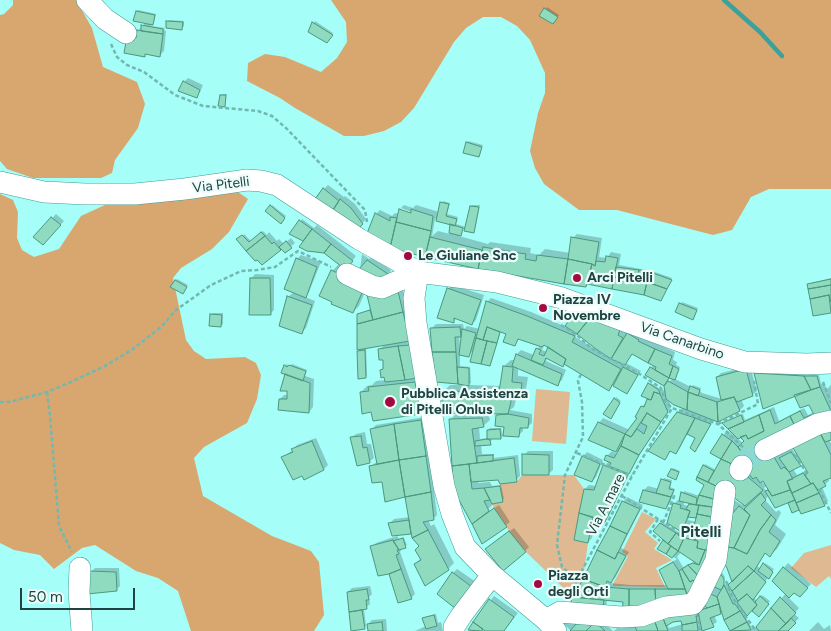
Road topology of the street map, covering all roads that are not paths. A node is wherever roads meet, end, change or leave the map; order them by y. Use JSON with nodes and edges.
{"nodes":[{"id":1,"x":87,"y":0,"type":"edge"},
{"id":2,"x":126,"y":33,"type":"dead end"},
{"id":3,"x":0,"y":182,"type":"edge"},
{"id":4,"x":418,"y":272,"type":"junction"},
{"id":5,"x":347,"y":274,"type":"road end"},
{"id":6,"x":825,"y":363,"type":"edge"},
{"id":7,"x":831,"y":421,"type":"edge"},
{"id":8,"x":765,"y":450,"type":"tunnel mouth"},
{"id":9,"x":725,"y":491,"type":"dead end"},
{"id":10,"x":80,"y":568,"type":"road end"},
{"id":11,"x":492,"y":576,"type":"junction"},
{"id":12,"x":554,"y":621,"type":"edge"},
{"id":13,"x":82,"y":631,"type":"edge"},
{"id":14,"x":454,"y":631,"type":"edge"}],
"edges":[{"from":1,"to":2,"type":"street"},
{"from":3,"to":4,"type":"street","name":"Via Pitelli"},
{"from":4,"to":5,"type":"street"},
{"from":4,"to":6,"type":"street","name":"Via Canarbino"},
{"from":4,"to":11,"type":"street"},
{"from":7,"to":8,"type":"street"},
{"from":9,"to":12,"type":"street"},
{"from":10,"to":13,"type":"street"},
{"from":11,"to":12,"type":"street"},
{"from":11,"to":14,"type":"street"}]}
